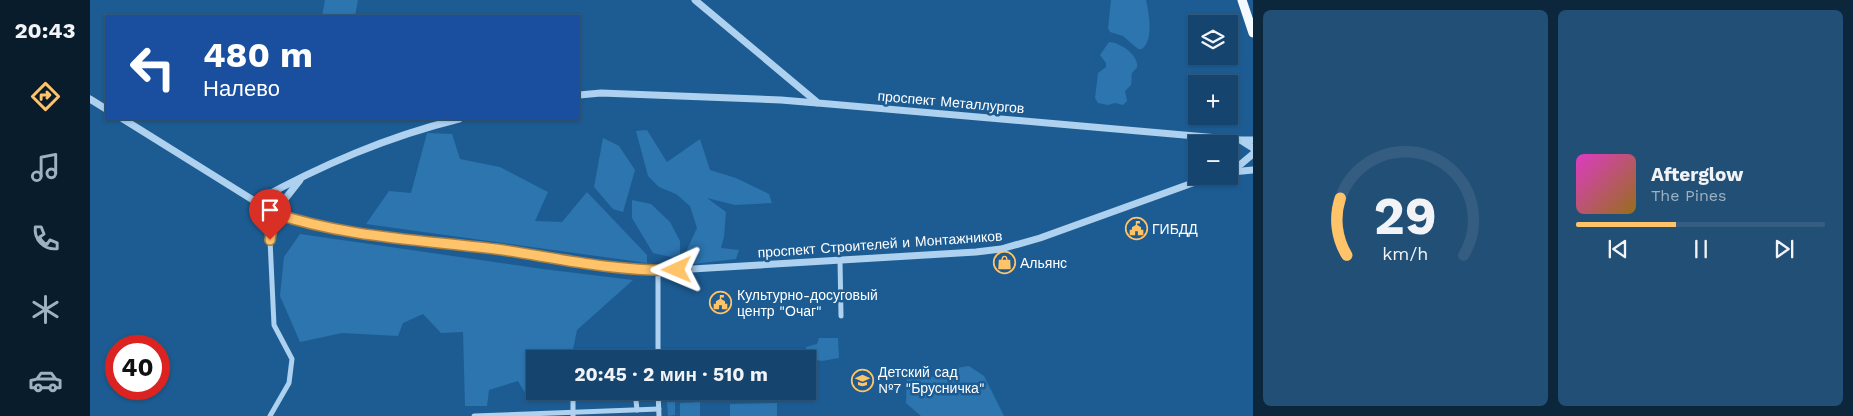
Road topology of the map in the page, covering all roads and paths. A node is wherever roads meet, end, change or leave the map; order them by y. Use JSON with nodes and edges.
{"nodes":[{"id":1,"x":695,"y":0,"type":"edge"},
{"id":2,"x":1242,"y":0,"type":"edge"},
{"id":3,"x":1253,"y":34,"type":"edge"},
{"id":4,"x":580,"y":95,"type":"edge"},
{"id":5,"x":90,"y":99,"type":"edge"},
{"id":6,"x":818,"y":103,"type":"junction"},
{"id":7,"x":105,"y":107,"type":"edge"},
{"id":8,"x":125,"y":120,"type":"edge"},
{"id":9,"x":456,"y":120,"type":"edge"},
{"id":10,"x":1241,"y":140,"type":"junction"},
{"id":11,"x":1253,"y":140,"type":"edge"},
{"id":12,"x":1253,"y":148,"type":"edge"},
{"id":13,"x":1253,"y":154,"type":"edge"},
{"id":14,"x":1238,"y":166,"type":"edge"},
{"id":15,"x":1253,"y":170,"type":"edge"},
{"id":16,"x":1238,"y":171,"type":"edge"},
{"id":17,"x":307,"y":174,"type":"junction"},
{"id":18,"x":1188,"y":185,"type":"edge"},
{"id":19,"x":256,"y":201,"type":"junction"},
{"id":20,"x":274,"y":213,"type":"junction"},
{"id":21,"x":840,"y":260,"type":"junction"},
{"id":22,"x":658,"y":271,"type":"junction"},
{"id":23,"x":841,"y":316,"type":"dead end"},
{"id":24,"x":658,"y":350,"type":"edge"},
{"id":25,"x":573,"y":400,"type":"edge"},
{"id":26,"x":636,"y":400,"type":"edge"},
{"id":27,"x":658,"y":400,"type":"edge"},
{"id":28,"x":659,"y":409,"type":"junction"},
{"id":29,"x":637,"y":410,"type":"junction"},
{"id":30,"x":573,"y":414,"type":"edge"},
{"id":31,"x":270,"y":416,"type":"edge"},
{"id":32,"x":474,"y":416,"type":"edge"},
{"id":33,"x":659,"y":416,"type":"edge"}],
"edges":[{"from":1,"to":6,"type":"street"},
{"from":2,"to":3,"type":"main road"},
{"from":4,"to":6,"type":"street","name":"проспект Металлургов"},
{"from":5,"to":7,"type":"street"},
{"from":6,"to":10,"type":"street","name":"проспект Металлургов"},
{"from":8,"to":19,"type":"street","name":"проспект Строителей и Монтажников"},
{"from":9,"to":17,"type":"street"},
{"from":10,"to":11,"type":"street","name":"проспект Металлургов"},
{"from":10,"to":12,"type":"street","name":"проспект Металлургов"},
{"from":13,"to":14,"type":"street"},
{"from":15,"to":16,"type":"street"},
{"from":17,"to":19,"type":"street"},
{"from":17,"to":20,"type":"street"},
{"from":18,"to":21,"type":"street","name":"проспект Строителей и Монтажников"},
{"from":19,"to":20,"type":"street","name":"проспект Строителей и Монтажников"},
{"from":20,"to":22,"type":"street","name":"проспект Строителей и Монтажников"},
{"from":20,"to":31,"type":"street"},
{"from":21,"to":22,"type":"street","name":"проспект Строителей и Монтажников"},
{"from":21,"to":23,"type":"street"},
{"from":22,"to":24,"type":"street"},
{"from":25,"to":30,"type":"street"},
{"from":26,"to":29,"type":"street"},
{"from":27,"to":28,"type":"street"},
{"from":28,"to":29,"type":"street"},
{"from":28,"to":33,"type":"street"},
{"from":29,"to":30,"type":"street"},
{"from":30,"to":32,"type":"street"}]}
